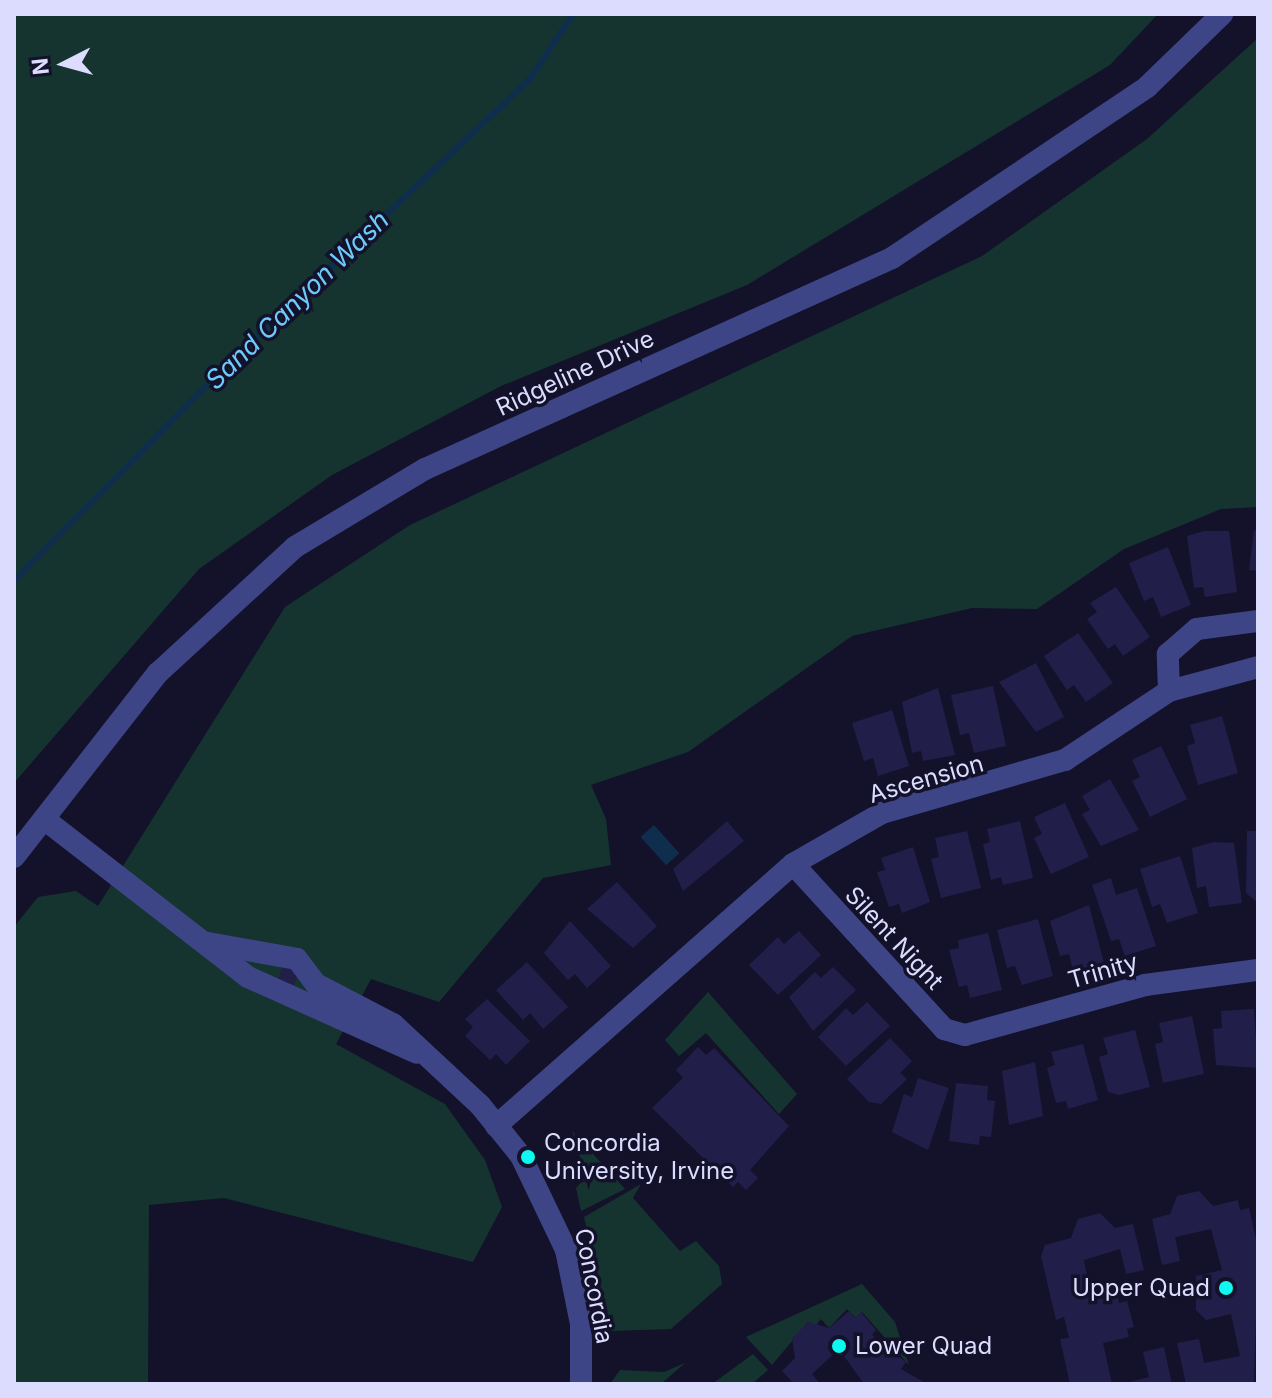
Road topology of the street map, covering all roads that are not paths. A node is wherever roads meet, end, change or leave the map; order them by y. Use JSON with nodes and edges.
{"nodes":[{"id":1,"x":1222,"y":14,"type":"edge"},
{"id":2,"x":1258,"y":621,"type":"edge"},
{"id":3,"x":1258,"y":667,"type":"edge"},
{"id":4,"x":1169,"y":691,"type":"junction"},
{"id":5,"x":48,"y":822,"type":"junction"},
{"id":6,"x":14,"y":857,"type":"edge"},
{"id":7,"x":793,"y":864,"type":"junction"},
{"id":8,"x":208,"y":943,"type":"junction"},
{"id":9,"x":1258,"y":970,"type":"edge"},
{"id":10,"x":965,"y":1035,"type":"joint"},
{"id":11,"x":423,"y":1055,"type":"junction"},
{"id":12,"x":496,"y":1126,"type":"junction"},
{"id":13,"x":581,"y":1384,"type":"edge"}],
"edges":[{"from":1,"to":5,"type":"street","name":"Ridgeline Drive"},
{"from":2,"to":4,"type":"street"},
{"from":3,"to":4,"type":"street","name":"Ascension"},
{"from":4,"to":7,"type":"street","name":"Ascension"},
{"from":5,"to":6,"type":"street","name":"Ridgeline Drive"},
{"from":5,"to":8,"type":"street","name":"Concordia"},
{"from":7,"to":10,"type":"street","name":"Silent Night"},
{"from":7,"to":12,"type":"street","name":"Ascension"},
{"from":8,"to":11,"type":"street","name":"Concordia"},
{"from":8,"to":11,"type":"street","name":"Concordia"},
{"from":9,"to":10,"type":"street","name":"Trinity"},
{"from":11,"to":12,"type":"street","name":"Concordia"},
{"from":12,"to":13,"type":"street","name":"Concordia"}]}
